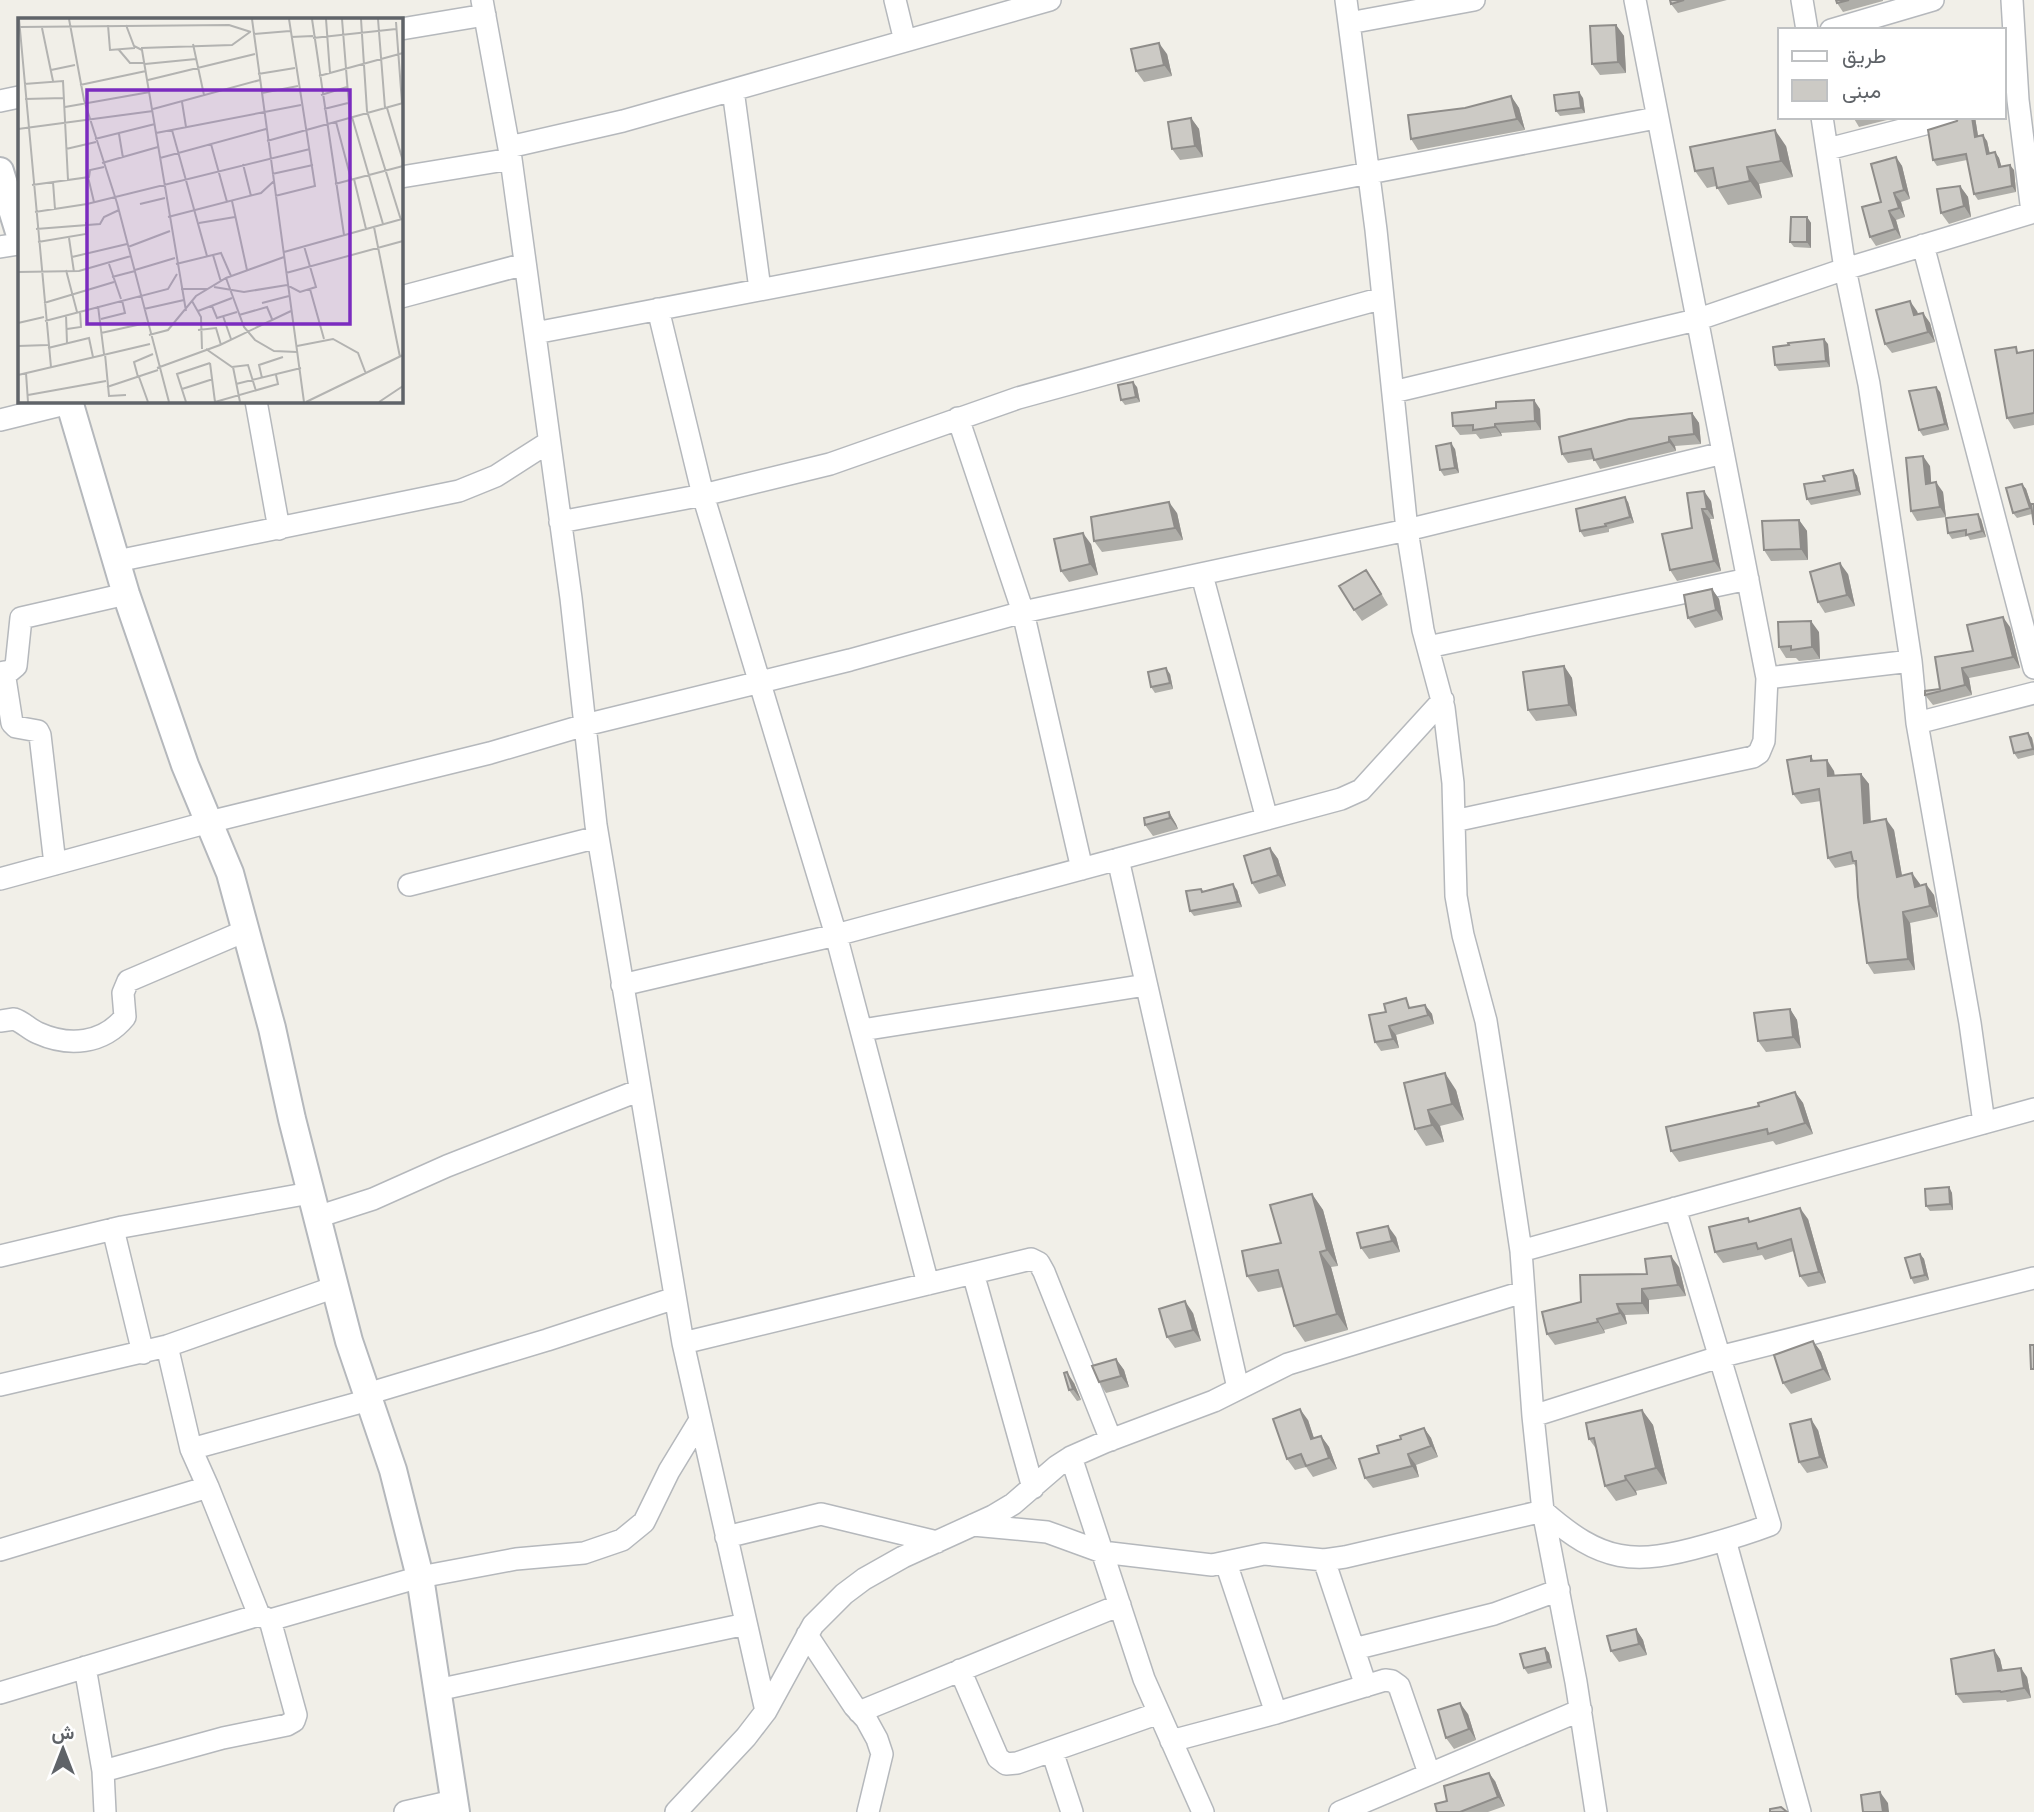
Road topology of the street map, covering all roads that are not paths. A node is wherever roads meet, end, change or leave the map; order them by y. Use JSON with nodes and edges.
{"nodes":[{"id":1,"x":895,"y":0,"type":"edge"},
{"id":2,"x":1050,"y":0,"type":"edge"},
{"id":3,"x":1346,"y":0,"type":"edge"},
{"id":4,"x":1474,"y":0,"type":"edge"},
{"id":5,"x":1635,"y":0,"type":"edge"},
{"id":6,"x":1802,"y":0,"type":"edge"},
{"id":7,"x":1933,"y":0,"type":"edge"},
{"id":8,"x":2012,"y":0,"type":"edge"},
{"id":9,"x":483,"y":8,"type":"edge"},
{"id":10,"x":1349,"y":23,"type":"junction"},
{"id":11,"x":1807,"y":28,"type":"edge"},
{"id":12,"x":1838,"y":28,"type":"edge"},
{"id":13,"x":402,"y":29,"type":"edge"},
{"id":14,"x":905,"y":41,"type":"junction"},
{"id":15,"x":733,"y":90,"type":"junction"},
{"id":16,"x":18,"y":97,"type":"edge"},
{"id":17,"x":0,"y":101,"type":"edge"},
{"id":18,"x":2011,"y":102,"type":"edge"},
{"id":19,"x":1656,"y":118,"type":"junction"},
{"id":20,"x":1822,"y":119,"type":"edge"},
{"id":21,"x":1944,"y":119,"type":"edge"},
{"id":22,"x":1828,"y":149,"type":"junction"},
{"id":23,"x":510,"y":153,"type":"junction"},
{"id":24,"x":0,"y":171,"type":"edge"},
{"id":25,"x":1368,"y":174,"type":"junction"},
{"id":26,"x":402,"y":177,"type":"edge"},
{"id":27,"x":2033,"y":212,"type":"edge"},
{"id":28,"x":18,"y":229,"type":"edge"},
{"id":29,"x":18,"y":244,"type":"edge"},
{"id":30,"x":1923,"y":245,"type":"junction"},
{"id":31,"x":0,"y":247,"type":"edge"},
{"id":32,"x":525,"y":264,"type":"junction"},
{"id":33,"x":1844,"y":269,"type":"junction"},
{"id":34,"x":760,"y":289,"type":"junction"},
{"id":35,"x":402,"y":297,"type":"edge"},
{"id":36,"x":1383,"y":298,"type":"junction"},
{"id":37,"x":657,"y":309,"type":"junction"},
{"id":38,"x":1696,"y":320,"type":"junction"},
{"id":39,"x":535,"y":333,"type":"junction"},
{"id":40,"x":1393,"y":392,"type":"junction"},
{"id":41,"x":69,"y":402,"type":"edge"},
{"id":42,"x":256,"y":402,"type":"edge"},
{"id":43,"x":958,"y":418,"type":"junction"},
{"id":44,"x":0,"y":420,"type":"edge"},
{"id":45,"x":549,"y":442,"type":"junction"},
{"id":46,"x":1723,"y":453,"type":"junction"},
{"id":47,"x":703,"y":495,"type":"junction"},
{"id":48,"x":561,"y":522,"type":"junction"},
{"id":49,"x":279,"y":529,"type":"junction"},
{"id":50,"x":1407,"y":530,"type":"junction"},
{"id":51,"x":117,"y":561,"type":"junction"},
{"id":52,"x":1202,"y":575,"type":"junction"},
{"id":53,"x":1748,"y":579,"type":"junction"},
{"id":54,"x":126,"y":594,"type":"junction"},
{"id":55,"x":1023,"y":612,"type":"junction"},
{"id":56,"x":1428,"y":647,"type":"junction"},
{"id":57,"x":1911,"y":661,"type":"junction"},
{"id":58,"x":2034,"y":668,"type":"edge"},
{"id":59,"x":2,"y":672,"type":"edge"},
{"id":60,"x":1767,"y":678,"type":"junction"},
{"id":61,"x":758,"y":683,"type":"junction"},
{"id":62,"x":2034,"y":693,"type":"edge"},
{"id":63,"x":1443,"y":700,"type":"junction"},
{"id":64,"x":1917,"y":723,"type":"junction"},
{"id":65,"x":585,"y":725,"type":"junction"},
{"id":66,"x":1267,"y":819,"type":"junction"},
{"id":67,"x":1454,"y":821,"type":"junction"},
{"id":68,"x":209,"y":822,"type":"junction"},
{"id":69,"x":598,"y":837,"type":"junction"},
{"id":70,"x":1118,"y":859,"type":"junction"},
{"id":71,"x":55,"y":864,"type":"junction"},
{"id":72,"x":1082,"y":869,"type":"junction"},
{"id":73,"x":0,"y":880,"type":"edge"},
{"id":74,"x":410,"y":884,"type":"dead end"},
{"id":75,"x":245,"y":931,"type":"junction"},
{"id":76,"x":836,"y":935,"type":"junction"},
{"id":77,"x":622,"y":985,"type":"junction"},
{"id":78,"x":1146,"y":985,"type":"junction"},
{"id":79,"x":0,"y":1021,"type":"edge"},
{"id":80,"x":862,"y":1031,"type":"junction"},
{"id":81,"x":640,"y":1090,"type":"junction"},
{"id":82,"x":2034,"y":1109,"type":"edge"},
{"id":83,"x":1984,"y":1123,"type":"junction"},
{"id":84,"x":313,"y":1205,"type":"junction"},
{"id":85,"x":1675,"y":1208,"type":"junction"},
{"id":86,"x":113,"y":1229,"type":"junction"},
{"id":87,"x":1521,"y":1251,"type":"junction"},
{"id":88,"x":0,"y":1256,"type":"edge"},
{"id":89,"x":973,"y":1273,"type":"junction"},
{"id":90,"x":2034,"y":1278,"type":"edge"},
{"id":91,"x":928,"y":1284,"type":"junction"},
{"id":92,"x":335,"y":1287,"type":"junction"},
{"id":93,"x":1523,"y":1292,"type":"junction"},
{"id":94,"x":675,"y":1298,"type":"junction"},
{"id":95,"x":683,"y":1343,"type":"junction"},
{"id":96,"x":167,"y":1346,"type":"junction"},
{"id":97,"x":142,"y":1353,"type":"junction"},
{"id":98,"x":1719,"y":1357,"type":"junction"},
{"id":99,"x":0,"y":1385,"type":"edge"},
{"id":100,"x":1238,"y":1388,"type":"junction"},
{"id":101,"x":368,"y":1397,"type":"junction"},
{"id":102,"x":1533,"y":1416,"type":"junction"},
{"id":103,"x":700,"y":1420,"type":"junction"},
{"id":104,"x":1111,"y":1440,"type":"junction"},
{"id":105,"x":191,"y":1449,"type":"junction"},
{"id":106,"x":1071,"y":1457,"type":"junction"},
{"id":107,"x":208,"y":1487,"type":"junction"},
{"id":108,"x":1033,"y":1488,"type":"junction"},
{"id":109,"x":1544,"y":1511,"type":"junction"},
{"id":110,"x":973,"y":1525,"type":"junction"},
{"id":111,"x":726,"y":1537,"type":"junction"},
{"id":112,"x":1725,"y":1540,"type":"junction"},
{"id":113,"x":937,"y":1542,"type":"junction"},
{"id":114,"x":0,"y":1550,"type":"edge"},
{"id":115,"x":1102,"y":1552,"type":"junction"},
{"id":116,"x":1324,"y":1560,"type":"junction"},
{"id":117,"x":1226,"y":1563,"type":"junction"},
{"id":118,"x":420,"y":1577,"type":"junction"},
{"id":119,"x":1559,"y":1590,"type":"junction"},
{"id":120,"x":1119,"y":1605,"type":"junction"},
{"id":121,"x":264,"y":1617,"type":"junction"},
{"id":122,"x":746,"y":1624,"type":"junction"},
{"id":123,"x":807,"y":1635,"type":"junction"},
{"id":124,"x":1354,"y":1649,"type":"junction"},
{"id":125,"x":85,"y":1667,"type":"junction"},
{"id":126,"x":960,"y":1670,"type":"junction"},
{"id":127,"x":1366,"y":1686,"type":"junction"},
{"id":128,"x":437,"y":1690,"type":"junction"},
{"id":129,"x":0,"y":1693,"type":"edge"},
{"id":130,"x":1581,"y":1710,"type":"junction"},
{"id":131,"x":766,"y":1711,"type":"junction"},
{"id":132,"x":859,"y":1712,"type":"junction"},
{"id":133,"x":1159,"y":1713,"type":"junction"},
{"id":134,"x":1276,"y":1713,"type":"junction"},
{"id":135,"x":1171,"y":1741,"type":"junction"},
{"id":136,"x":1052,"y":1751,"type":"junction"},
{"id":137,"x":103,"y":1770,"type":"junction"},
{"id":138,"x":1429,"y":1773,"type":"junction"},
{"id":139,"x":455,"y":1806,"type":"edge"},
{"id":140,"x":105,"y":1812,"type":"edge"},
{"id":141,"x":405,"y":1812,"type":"edge"},
{"id":142,"x":676,"y":1812,"type":"edge"},
{"id":143,"x":867,"y":1812,"type":"edge"},
{"id":144,"x":1072,"y":1812,"type":"edge"},
{"id":145,"x":1203,"y":1812,"type":"edge"},
{"id":146,"x":1340,"y":1812,"type":"edge"},
{"id":147,"x":1596,"y":1812,"type":"edge"},
{"id":148,"x":1801,"y":1812,"type":"edge"}],
"edges":[{"from":1,"to":14,"type":"street"},
{"from":2,"to":14,"type":"street"},
{"from":3,"to":10,"type":"street"},
{"from":4,"to":10,"type":"street"},
{"from":5,"to":19,"type":"street"},
{"from":6,"to":11,"type":"street"},
{"from":7,"to":12,"type":"street"},
{"from":8,"to":18,"type":"street"},
{"from":9,"to":13,"type":"street"},
{"from":9,"to":23,"type":"street"},
{"from":10,"to":25,"type":"street"},
{"from":14,"to":15,"type":"street"},
{"from":15,"to":23,"type":"street"},
{"from":15,"to":34,"type":"street"},
{"from":16,"to":17,"type":"street"},
{"from":18,"to":27,"type":"street"},
{"from":19,"to":25,"type":"street"},
{"from":19,"to":38,"type":"street"},
{"from":20,"to":22,"type":"street"},
{"from":21,"to":22,"type":"street"},
{"from":22,"to":33,"type":"street"},
{"from":23,"to":26,"type":"street"},
{"from":23,"to":32,"type":"street"},
{"from":24,"to":28,"type":"street"},
{"from":25,"to":34,"type":"street"},
{"from":25,"to":36,"type":"street"},
{"from":27,"to":30,"type":"street"},
{"from":29,"to":31,"type":"street"},
{"from":30,"to":33,"type":"street"},
{"from":30,"to":58,"type":"street"},
{"from":32,"to":35,"type":"street"},
{"from":32,"to":39,"type":"street"},
{"from":33,"to":38,"type":"street"},
{"from":33,"to":57,"type":"street"},
{"from":34,"to":37,"type":"street"},
{"from":36,"to":40,"type":"street"},
{"from":36,"to":43,"type":"street"},
{"from":37,"to":39,"type":"street"},
{"from":37,"to":47,"type":"street"},
{"from":38,"to":40,"type":"street"},
{"from":38,"to":46,"type":"street"},
{"from":39,"to":45,"type":"street"},
{"from":40,"to":50,"type":"street"},
{"from":41,"to":44,"type":"street"},
{"from":41,"to":51,"type":"street"},
{"from":42,"to":49,"type":"street"},
{"from":43,"to":47,"type":"street"},
{"from":43,"to":55,"type":"street"},
{"from":45,"to":48,"type":"street"},
{"from":45,"to":49,"type":"street"},
{"from":46,"to":50,"type":"street"},
{"from":46,"to":53,"type":"street"},
{"from":47,"to":48,"type":"street"},
{"from":47,"to":61,"type":"street"},
{"from":48,"to":65,"type":"street"},
{"from":49,"to":51,"type":"street"},
{"from":50,"to":52,"type":"street"},
{"from":50,"to":56,"type":"street"},
{"from":51,"to":54,"type":"street"},
{"from":52,"to":55,"type":"street"},
{"from":52,"to":66,"type":"street"},
{"from":53,"to":56,"type":"street"},
{"from":53,"to":60,"type":"street"},
{"from":54,"to":59,"type":"street"},
{"from":54,"to":68,"type":"street"},
{"from":55,"to":61,"type":"street"},
{"from":55,"to":72,"type":"street"},
{"from":56,"to":63,"type":"street"},
{"from":57,"to":60,"type":"street"},
{"from":57,"to":64,"type":"street"},
{"from":59,"to":71,"type":"street"},
{"from":60,"to":67,"type":"street"},
{"from":61,"to":65,"type":"street"},
{"from":61,"to":76,"type":"street"},
{"from":62,"to":64,"type":"street"},
{"from":63,"to":66,"type":"street"},
{"from":63,"to":67,"type":"street"},
{"from":64,"to":83,"type":"street"},
{"from":65,"to":68,"type":"street"},
{"from":65,"to":69,"type":"street"},
{"from":66,"to":70,"type":"street"},
{"from":67,"to":87,"type":"street"},
{"from":68,"to":71,"type":"street"},
{"from":68,"to":75,"type":"street"},
{"from":69,"to":74,"type":"street"},
{"from":69,"to":77,"type":"street"},
{"from":70,"to":72,"type":"street"},
{"from":70,"to":78,"type":"street"},
{"from":71,"to":73,"type":"street"},
{"from":72,"to":76,"type":"street"},
{"from":75,"to":79,"type":"street"},
{"from":75,"to":84,"type":"street"},
{"from":76,"to":77,"type":"street"},
{"from":76,"to":80,"type":"street"},
{"from":77,"to":81,"type":"street"},
{"from":78,"to":80,"type":"street"},
{"from":78,"to":100,"type":"street"},
{"from":80,"to":91,"type":"street"},
{"from":81,"to":84,"type":"street"},
{"from":81,"to":94,"type":"street"},
{"from":82,"to":83,"type":"street"},
{"from":83,"to":85,"type":"street"},
{"from":84,"to":86,"type":"street"},
{"from":84,"to":92,"type":"street"},
{"from":85,"to":87,"type":"street"},
{"from":85,"to":98,"type":"street"},
{"from":86,"to":88,"type":"street"},
{"from":86,"to":97,"type":"street"},
{"from":87,"to":93,"type":"street"},
{"from":89,"to":91,"type":"street"},
{"from":89,"to":104,"type":"street"},
{"from":89,"to":108,"type":"street"},
{"from":90,"to":98,"type":"street"},
{"from":91,"to":95,"type":"street"},
{"from":92,"to":96,"type":"street"},
{"from":92,"to":101,"type":"street"},
{"from":93,"to":100,"type":"street"},
{"from":93,"to":102,"type":"street"},
{"from":94,"to":95,"type":"street"},
{"from":94,"to":101,"type":"street"},
{"from":95,"to":103,"type":"street"},
{"from":96,"to":97,"type":"street"},
{"from":96,"to":105,"type":"street"},
{"from":97,"to":99,"type":"street"},
{"from":98,"to":102,"type":"street"},
{"from":98,"to":112,"type":"street"},
{"from":100,"to":104,"type":"street"},
{"from":101,"to":105,"type":"street"},
{"from":101,"to":118,"type":"street"},
{"from":102,"to":109,"type":"street"},
{"from":103,"to":111,"type":"street"},
{"from":103,"to":118,"type":"street"},
{"from":104,"to":106,"type":"street"},
{"from":105,"to":107,"type":"street"},
{"from":106,"to":108,"type":"street"},
{"from":106,"to":115,"type":"street"},
{"from":107,"to":114,"type":"street"},
{"from":107,"to":121,"type":"street"},
{"from":108,"to":110,"type":"street"},
{"from":109,"to":112,"type":"street"},
{"from":109,"to":116,"type":"street"},
{"from":109,"to":119,"type":"street"},
{"from":110,"to":113,"type":"street"},
{"from":110,"to":115,"type":"street"},
{"from":111,"to":113,"type":"street"},
{"from":111,"to":122,"type":"street"},
{"from":112,"to":148,"type":"street"},
{"from":113,"to":123,"type":"street"},
{"from":115,"to":117,"type":"street"},
{"from":115,"to":120,"type":"street"},
{"from":116,"to":117,"type":"street"},
{"from":116,"to":124,"type":"street"},
{"from":117,"to":134,"type":"street"},
{"from":118,"to":121,"type":"street"},
{"from":118,"to":128,"type":"street"},
{"from":119,"to":124,"type":"street"},
{"from":119,"to":130,"type":"street"},
{"from":120,"to":126,"type":"street"},
{"from":120,"to":133,"type":"street"},
{"from":121,"to":125,"type":"street"},
{"from":121,"to":137,"type":"street"},
{"from":122,"to":128,"type":"street"},
{"from":122,"to":131,"type":"street"},
{"from":123,"to":131,"type":"street"},
{"from":123,"to":132,"type":"street"},
{"from":124,"to":127,"type":"street"},
{"from":125,"to":129,"type":"street"},
{"from":125,"to":137,"type":"street"},
{"from":126,"to":132,"type":"street"},
{"from":126,"to":136,"type":"street"},
{"from":127,"to":134,"type":"street"},
{"from":127,"to":138,"type":"street"},
{"from":128,"to":139,"type":"street"},
{"from":130,"to":138,"type":"street"},
{"from":130,"to":147,"type":"street"},
{"from":131,"to":142,"type":"street"},
{"from":132,"to":143,"type":"street"},
{"from":133,"to":135,"type":"street"},
{"from":133,"to":136,"type":"street"},
{"from":134,"to":135,"type":"street"},
{"from":135,"to":145,"type":"street"},
{"from":136,"to":144,"type":"street"},
{"from":137,"to":140,"type":"street"},
{"from":138,"to":146,"type":"street"},
{"from":139,"to":141,"type":"street"}]}
